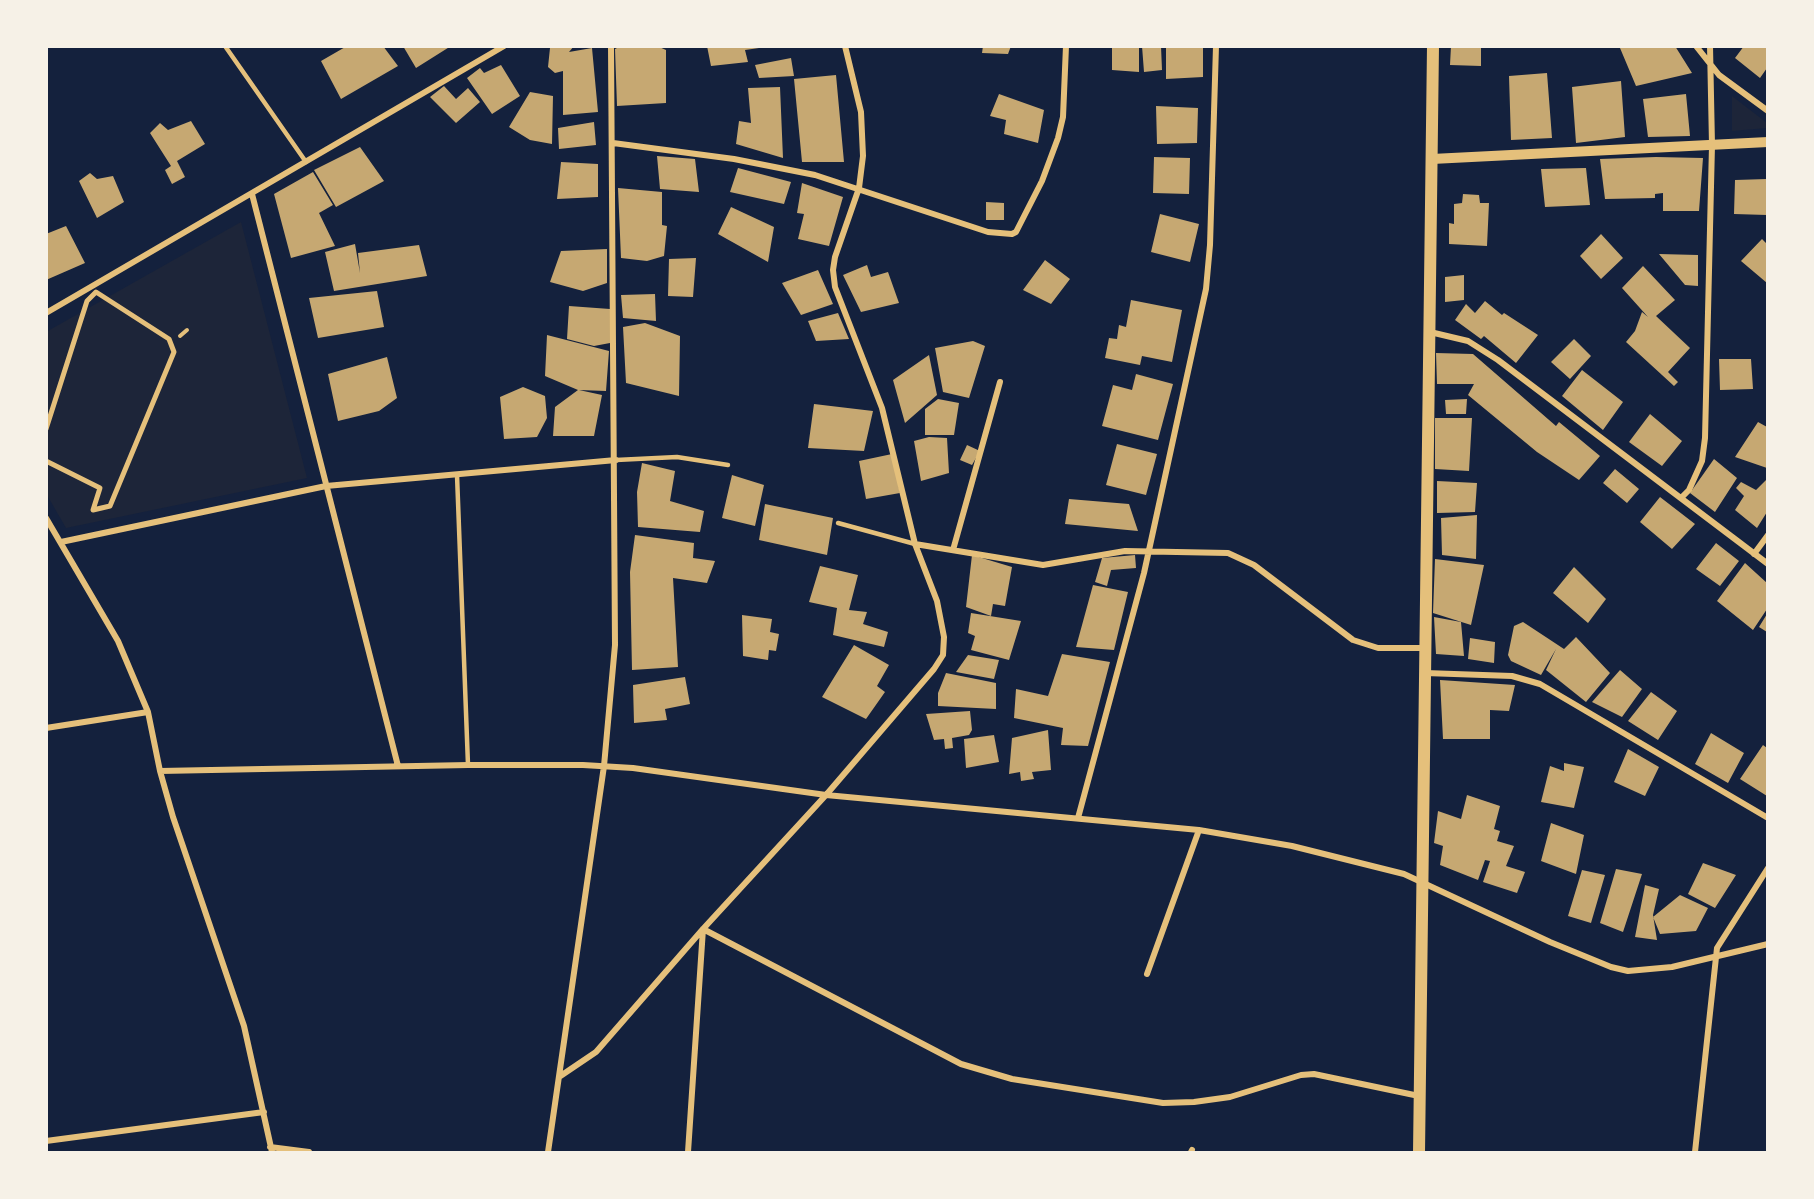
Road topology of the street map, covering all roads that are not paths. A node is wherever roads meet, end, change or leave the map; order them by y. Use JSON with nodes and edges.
{"nodes":[{"id":1,"x":225,"y":46,"type":"edge"},
{"id":2,"x":504,"y":46,"type":"edge"},
{"id":3,"x":611,"y":46,"type":"edge"},
{"id":4,"x":844,"y":46,"type":"edge"},
{"id":5,"x":1066,"y":46,"type":"edge"},
{"id":6,"x":1216,"y":46,"type":"edge"},
{"id":7,"x":1433,"y":46,"type":"edge"},
{"id":8,"x":1696,"y":46,"type":"edge"},
{"id":9,"x":1710,"y":46,"type":"edge"},
{"id":10,"x":1711,"y":67,"type":"junction"},
{"id":11,"x":1767,"y":111,"type":"edge"},
{"id":12,"x":1767,"y":142,"type":"edge"},
{"id":13,"x":613,"y":143,"type":"junction"},
{"id":14,"x":1712,"y":145,"type":"junction"},
{"id":15,"x":1432,"y":159,"type":"junction"},
{"id":16,"x":306,"y":162,"type":"junction"},
{"id":17,"x":859,"y":188,"type":"junction"},
{"id":18,"x":252,"y":194,"type":"junction"},
{"id":19,"x":46,"y":313,"type":"edge"},
{"id":20,"x":1429,"y":332,"type":"junction"},
{"id":21,"x":1000,"y":382,"type":"dead end"},
{"id":22,"x":46,"y":429,"type":"edge"},
{"id":23,"x":46,"y":460,"type":"edge"},
{"id":24,"x":616,"y":460,"type":"junction"},
{"id":25,"x":728,"y":465,"type":"dead end"},
{"id":26,"x":457,"y":475,"type":"junction"},
{"id":27,"x":326,"y":486,"type":"junction"},
{"id":28,"x":1682,"y":497,"type":"junction"},
{"id":29,"x":46,"y":518,"type":"edge"},
{"id":30,"x":838,"y":524,"type":"dead end"},
{"id":31,"x":1767,"y":535,"type":"edge"},
{"id":32,"x":61,"y":542,"type":"junction"},
{"id":33,"x":915,"y":544,"type":"junction"},
{"id":34,"x":953,"y":550,"type":"junction"},
{"id":35,"x":1147,"y":550,"type":"junction"},
{"id":36,"x":1754,"y":554,"type":"junction"},
{"id":37,"x":1767,"y":564,"type":"edge"},
{"id":38,"x":1426,"y":648,"type":"junction"},
{"id":39,"x":1425,"y":673,"type":"junction"},
{"id":40,"x":148,"y":712,"type":"junction"},
{"id":41,"x":46,"y":728,"type":"edge"},
{"id":42,"x":468,"y":765,"type":"junction"},
{"id":43,"x":398,"y":766,"type":"junction"},
{"id":44,"x":604,"y":766,"type":"junction"},
{"id":45,"x":160,"y":771,"type":"junction"},
{"id":46,"x":826,"y":795,"type":"junction"},
{"id":47,"x":1078,"y":818,"type":"junction"},
{"id":48,"x":1767,"y":818,"type":"edge"},
{"id":49,"x":1199,"y":830,"type":"junction"},
{"id":50,"x":1767,"y":868,"type":"edge"},
{"id":51,"x":1423,"y":882,"type":"junction"},
{"id":52,"x":703,"y":929,"type":"junction"},
{"id":53,"x":1767,"y":944,"type":"edge"},
{"id":54,"x":1715,"y":957,"type":"junction"},
{"id":55,"x":1147,"y":974,"type":"dead end"},
{"id":56,"x":559,"y":1077,"type":"junction"},
{"id":57,"x":1420,"y":1096,"type":"junction"},
{"id":58,"x":264,"y":1112,"type":"junction"},
{"id":59,"x":46,"y":1141,"type":"edge"},
{"id":60,"x":271,"y":1150,"type":"edge"},
{"id":61,"x":309,"y":1152,"type":"edge"},
{"id":62,"x":548,"y":1152,"type":"edge"},
{"id":63,"x":688,"y":1152,"type":"edge"},
{"id":64,"x":1419,"y":1152,"type":"edge"},
{"id":65,"x":1695,"y":1152,"type":"edge"}],
"edges":[{"from":1,"to":16,"type":"lane"},
{"from":2,"to":16,"type":"street"},
{"from":3,"to":13,"type":"street"},
{"from":4,"to":17,"type":"street"},
{"from":5,"to":17,"type":"street"},
{"from":6,"to":35,"type":"street"},
{"from":7,"to":15,"type":"main road"},
{"from":8,"to":10,"type":"street"},
{"from":9,"to":10,"type":"street"},
{"from":10,"to":11,"type":"street"},
{"from":10,"to":14,"type":"street"},
{"from":12,"to":14,"type":"street"},
{"from":13,"to":17,"type":"street"},
{"from":13,"to":24,"type":"street"},
{"from":14,"to":15,"type":"street"},
{"from":14,"to":28,"type":"street"},
{"from":15,"to":20,"type":"main road"},
{"from":16,"to":18,"type":"street"},
{"from":17,"to":33,"type":"street"},
{"from":18,"to":19,"type":"street"},
{"from":18,"to":27,"type":"street"},
{"from":20,"to":28,"type":"street"},
{"from":20,"to":38,"type":"main road"},
{"from":21,"to":34,"type":"street"},
{"from":22,"to":23,"type":"street"},
{"from":24,"to":25,"type":"lane"},
{"from":24,"to":26,"type":"street"},
{"from":24,"to":44,"type":"street"},
{"from":26,"to":27,"type":"street"},
{"from":26,"to":42,"type":"lane"},
{"from":27,"to":32,"type":"street"},
{"from":27,"to":43,"type":"street"},
{"from":28,"to":36,"type":"street"},
{"from":29,"to":32,"type":"street"},
{"from":30,"to":33,"type":"lane"},
{"from":31,"to":36,"type":"street"},
{"from":32,"to":40,"type":"street"},
{"from":33,"to":34,"type":"street"},
{"from":33,"to":46,"type":"street"},
{"from":34,"to":35,"type":"street"},
{"from":35,"to":38,"type":"street"},
{"from":35,"to":47,"type":"street"},
{"from":36,"to":37,"type":"street"},
{"from":38,"to":39,"type":"main road"},
{"from":39,"to":48,"type":"street"},
{"from":39,"to":51,"type":"main road"},
{"from":40,"to":41,"type":"street"},
{"from":40,"to":45,"type":"street"},
{"from":42,"to":43,"type":"street"},
{"from":42,"to":44,"type":"street"},
{"from":43,"to":45,"type":"street"},
{"from":44,"to":46,"type":"street"},
{"from":44,"to":56,"type":"street"},
{"from":45,"to":58,"type":"street"},
{"from":46,"to":47,"type":"street"},
{"from":46,"to":52,"type":"street"},
{"from":47,"to":49,"type":"street"},
{"from":49,"to":51,"type":"street"},
{"from":49,"to":55,"type":"street"},
{"from":50,"to":54,"type":"street"},
{"from":51,"to":54,"type":"street"},
{"from":51,"to":57,"type":"main road"},
{"from":52,"to":56,"type":"street"},
{"from":52,"to":57,"type":"street"},
{"from":52,"to":63,"type":"street"},
{"from":53,"to":54,"type":"street"},
{"from":54,"to":65,"type":"street"},
{"from":56,"to":62,"type":"street"},
{"from":57,"to":64,"type":"main road"},
{"from":58,"to":59,"type":"street"},
{"from":58,"to":60,"type":"street"},
{"from":60,"to":61,"type":"street"}]}
